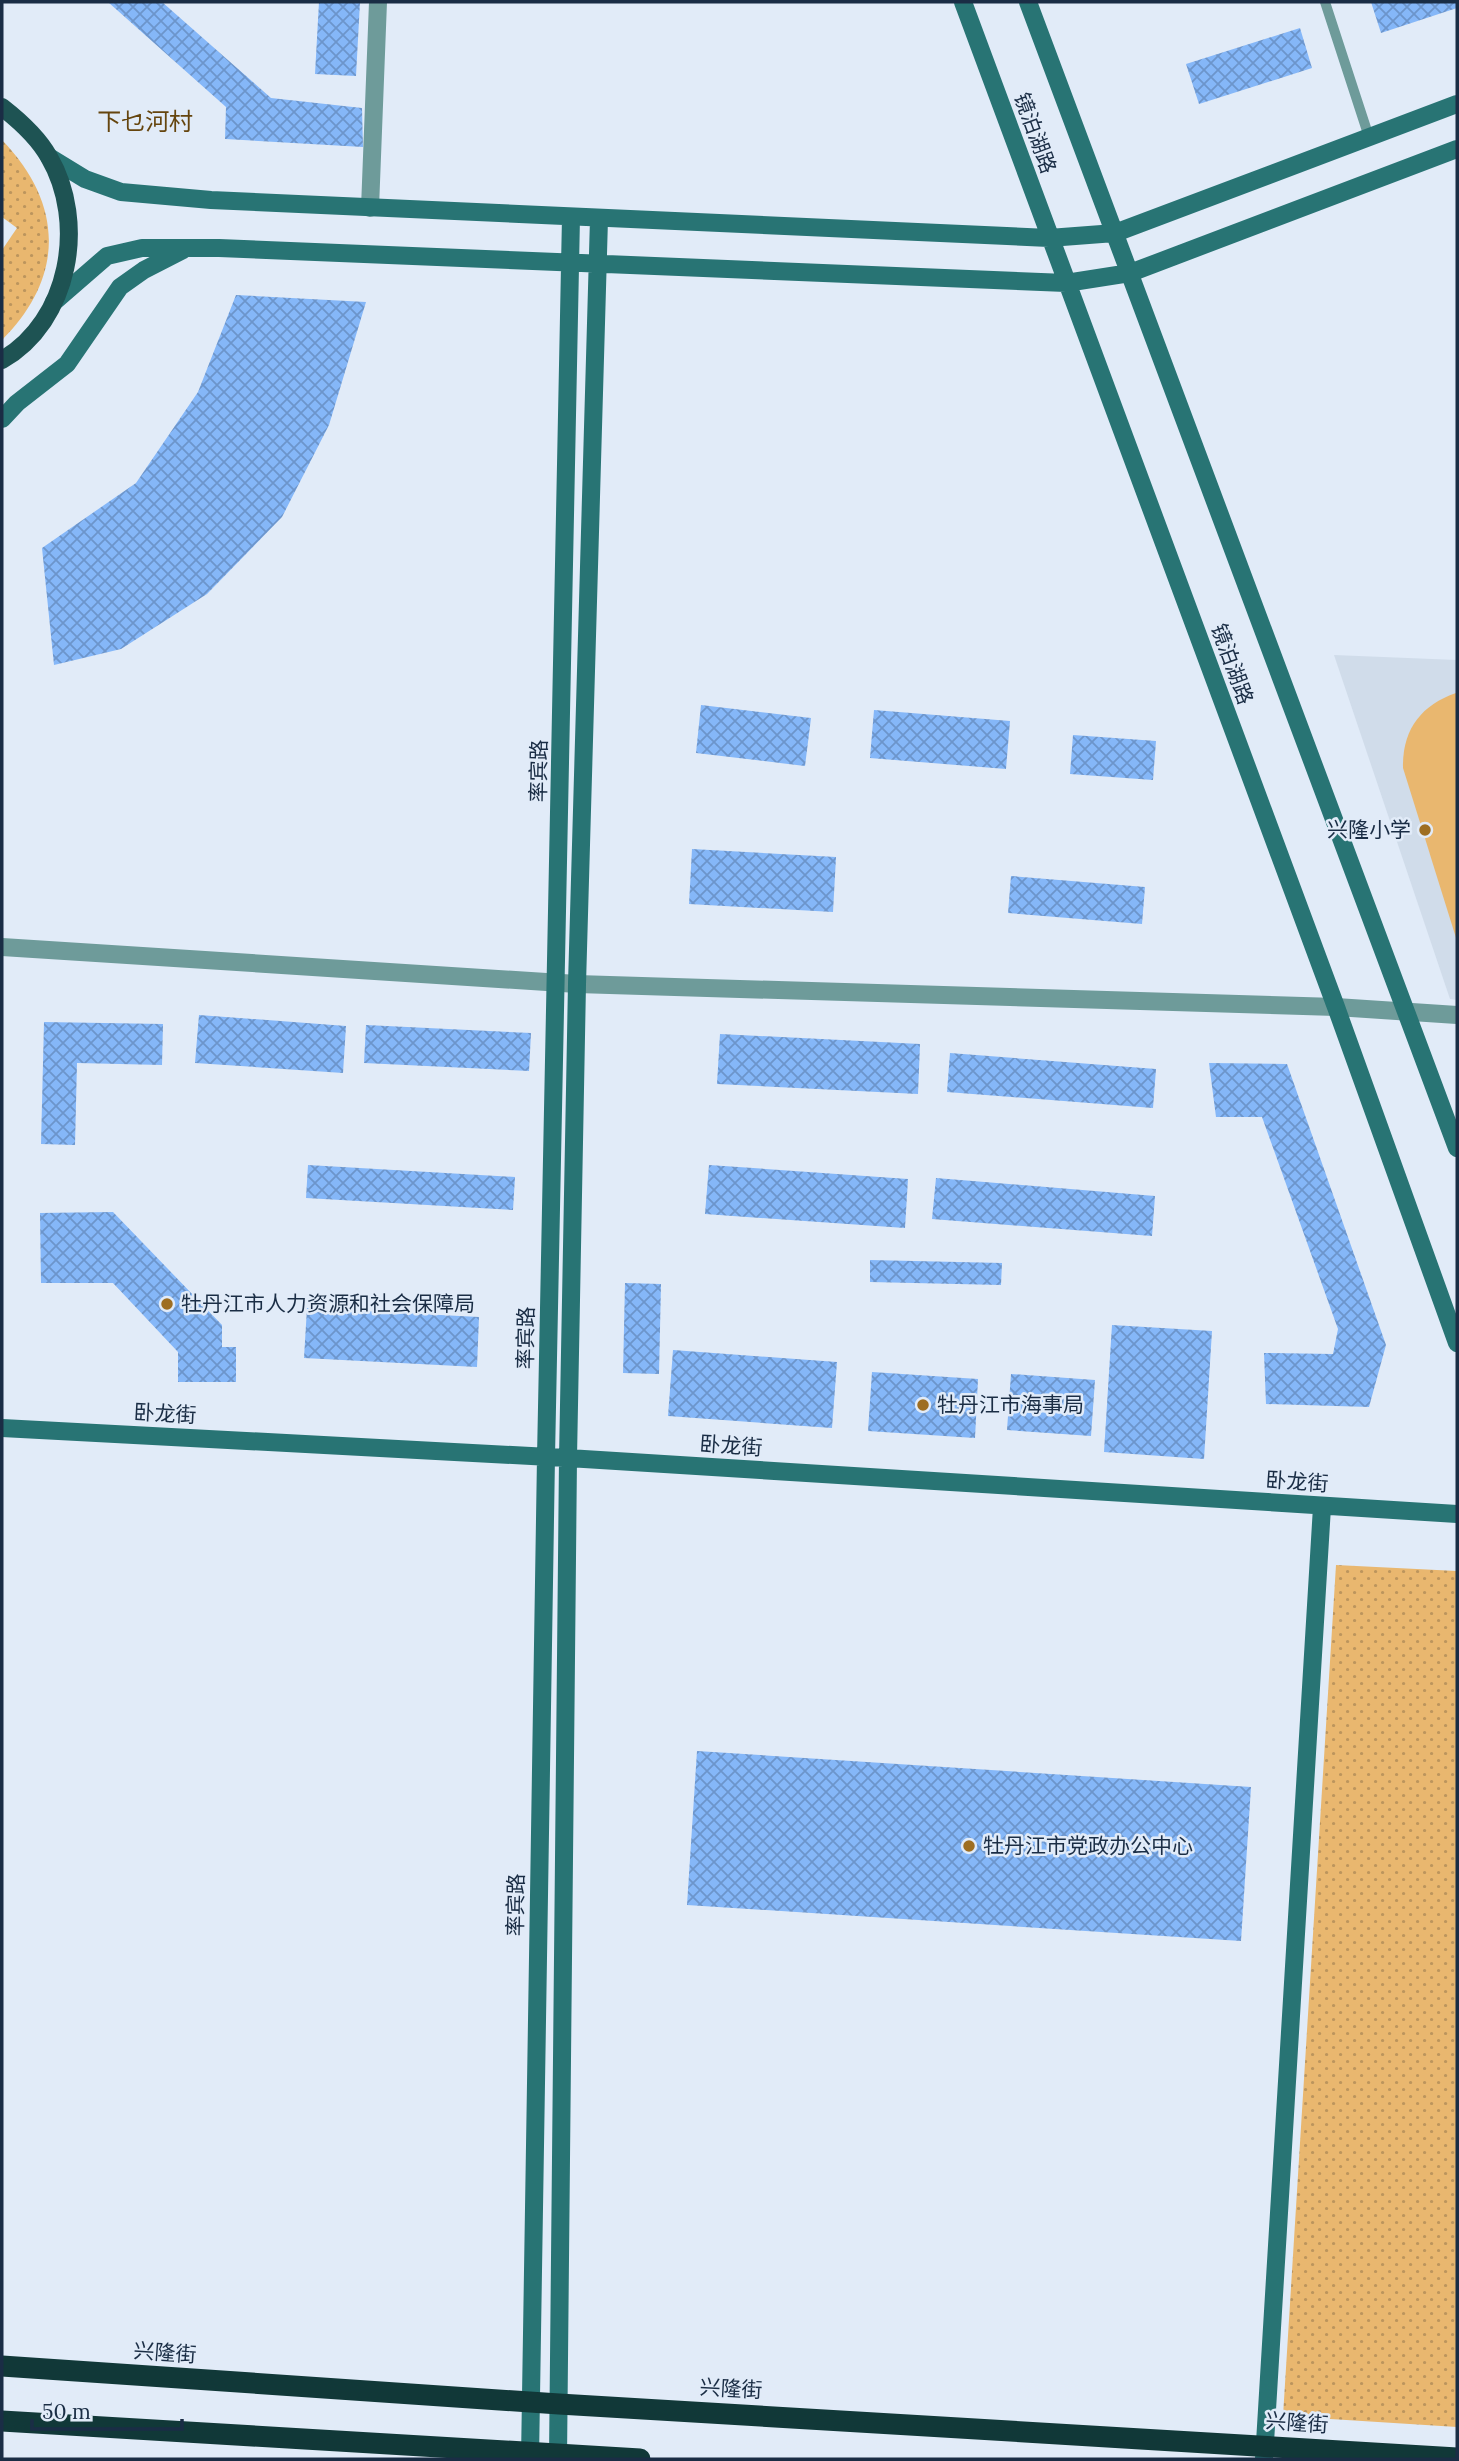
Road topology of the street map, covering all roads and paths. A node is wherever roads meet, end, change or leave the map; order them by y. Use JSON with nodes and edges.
{"nodes":[{"id":1,"x":378,"y":2,"type":"edge"},
{"id":2,"x":962,"y":2,"type":"edge"},
{"id":3,"x":1028,"y":2,"type":"edge"},
{"id":4,"x":1325,"y":2,"type":"edge"},
{"id":5,"x":1457,"y":104,"type":"edge"},
{"id":6,"x":2,"y":107,"type":"edge"},
{"id":7,"x":1369,"y":137,"type":"junction"},
{"id":8,"x":1457,"y":149,"type":"edge"},
{"id":9,"x":50,"y":157,"type":"junction"},
{"id":10,"x":370,"y":208,"type":"junction"},
{"id":11,"x":571,"y":217,"type":"junction"},
{"id":12,"x":598,"y":219,"type":"junction"},
{"id":13,"x":1115,"y":233,"type":"junction"},
{"id":14,"x":1049,"y":238,"type":"junction"},
{"id":15,"x":188,"y":248,"type":"junction"},
{"id":16,"x":571,"y":262,"type":"junction"},
{"id":17,"x":596,"y":264,"type":"junction"},
{"id":18,"x":1130,"y":273,"type":"junction"},
{"id":19,"x":1066,"y":283,"type":"junction"},
{"id":20,"x":54,"y":302,"type":"junction"},
{"id":21,"x":2,"y":360,"type":"edge"},
{"id":22,"x":2,"y":419,"type":"edge"},
{"id":23,"x":2,"y":947,"type":"edge"},
{"id":24,"x":557,"y":982,"type":"junction"},
{"id":25,"x":577,"y":984,"type":"junction"},
{"id":26,"x":1336,"y":1007,"type":"junction"},
{"id":27,"x":1406,"y":1012,"type":"junction"},
{"id":28,"x":1457,"y":1015,"type":"edge"},
{"id":29,"x":1457,"y":1148,"type":"edge"},
{"id":30,"x":1457,"y":1343,"type":"edge"},
{"id":31,"x":2,"y":1428,"type":"edge"},
{"id":32,"x":546,"y":1457,"type":"junction"},
{"id":33,"x":568,"y":1458,"type":"junction"},
{"id":34,"x":1322,"y":1507,"type":"junction"},
{"id":35,"x":1457,"y":1514,"type":"edge"},
{"id":36,"x":2,"y":2366,"type":"edge"},
{"id":37,"x":531,"y":2402,"type":"junction"},
{"id":38,"x":559,"y":2404,"type":"junction"},
{"id":39,"x":2,"y":2421,"type":"edge"},
{"id":40,"x":1264,"y":2452,"type":"edge"},
{"id":41,"x":530,"y":2456,"type":"edge"},
{"id":42,"x":558,"y":2457,"type":"edge"},
{"id":43,"x":1457,"y":2458,"type":"edge"},
{"id":44,"x":640,"y":2459,"type":"edge"}],
"edges":[{"from":1,"to":10,"type":"street"},
{"from":2,"to":14,"type":"street","name":"镜泊湖路"},
{"from":3,"to":13,"type":"street","name":"镜泊湖路"},
{"from":4,"to":7,"type":"lane"},
{"from":5,"to":7,"type":"street"},
{"from":6,"to":9,"type":"main road"},
{"from":7,"to":13,"type":"street"},
{"from":8,"to":18,"type":"street"},
{"from":9,"to":10,"type":"street"},
{"from":9,"to":20,"type":"main road"},
{"from":10,"to":11,"type":"street"},
{"from":11,"to":12,"type":"street"},
{"from":11,"to":16,"type":"street","name":"率宾路"},
{"from":12,"to":14,"type":"street"},
{"from":12,"to":17,"type":"street","name":"率宾路"},
{"from":13,"to":14,"type":"street"},
{"from":13,"to":18,"type":"street","name":"镜泊湖路"},
{"from":14,"to":19,"type":"street","name":"镜泊湖路"},
{"from":15,"to":16,"type":"street"},
{"from":15,"to":20,"type":"street"},
{"from":15,"to":22,"type":"street"},
{"from":16,"to":17,"type":"street"},
{"from":16,"to":24,"type":"street","name":"率宾路"},
{"from":17,"to":19,"type":"street"},
{"from":17,"to":25,"type":"street","name":"率宾路"},
{"from":18,"to":19,"type":"street"},
{"from":18,"to":27,"type":"street","name":"镜泊湖路"},
{"from":19,"to":26,"type":"street","name":"镜泊湖路"},
{"from":20,"to":21,"type":"main road"},
{"from":23,"to":24,"type":"street"},
{"from":24,"to":25,"type":"street"},
{"from":24,"to":32,"type":"street","name":"率宾路"},
{"from":25,"to":26,"type":"street"},
{"from":25,"to":33,"type":"street","name":"率宾路"},
{"from":26,"to":27,"type":"street"},
{"from":26,"to":30,"type":"street","name":"镜泊湖路"},
{"from":27,"to":28,"type":"street"},
{"from":27,"to":29,"type":"street","name":"镜泊湖路"},
{"from":31,"to":32,"type":"street","name":"卧龙街"},
{"from":32,"to":33,"type":"street","name":"卧龙街"},
{"from":32,"to":37,"type":"street","name":"率宾路"},
{"from":33,"to":34,"type":"street","name":"卧龙街"},
{"from":33,"to":38,"type":"street","name":"率宾路"},
{"from":34,"to":35,"type":"street","name":"卧龙街"},
{"from":34,"to":40,"type":"street"},
{"from":36,"to":37,"type":"highway","name":"兴隆街"},
{"from":37,"to":38,"type":"highway","name":"兴隆街"},
{"from":37,"to":41,"type":"street","name":"率宾路"},
{"from":38,"to":40,"type":"highway","name":"兴隆街"},
{"from":38,"to":42,"type":"street","name":"率宾路"},
{"from":39,"to":41,"type":"highway"},
{"from":40,"to":43,"type":"highway","name":"兴隆街"},
{"from":41,"to":42,"type":"highway"},
{"from":42,"to":44,"type":"highway"}]}
